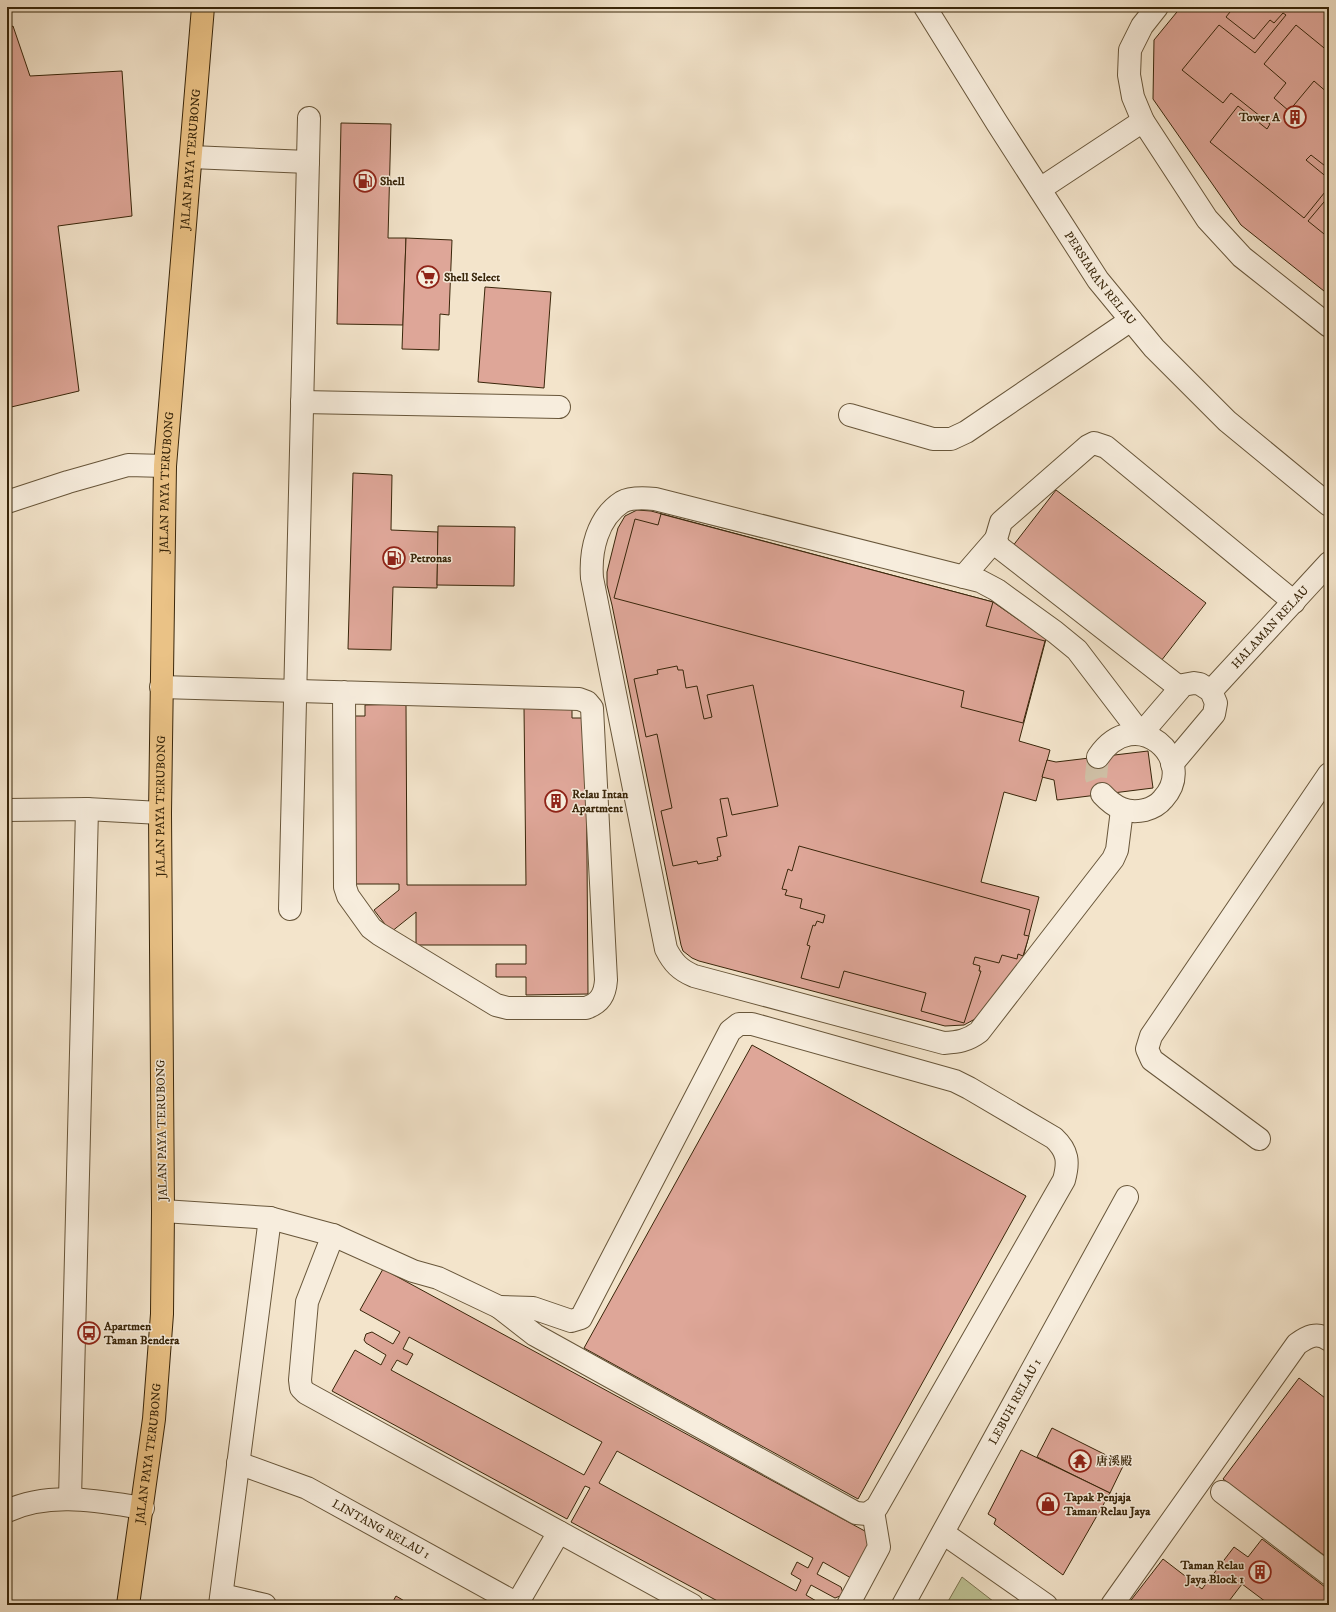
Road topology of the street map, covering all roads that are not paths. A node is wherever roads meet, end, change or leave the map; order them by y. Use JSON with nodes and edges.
{"nodes":[{"id":1,"x":203,"y":7,"type":"edge"},
{"id":2,"x":925,"y":7,"type":"edge"},
{"id":3,"x":1157,"y":7,"type":"edge"},
{"id":4,"x":309,"y":118,"type":"dead end"},
{"id":5,"x":1143,"y":121,"type":"junction"},
{"id":6,"x":191,"y":157,"type":"junction"},
{"id":7,"x":308,"y":162,"type":"junction"},
{"id":8,"x":1040,"y":189,"type":"junction"},
{"id":9,"x":1131,"y":320,"type":"junction"},
{"id":10,"x":1329,"y":326,"type":"edge"},
{"id":11,"x":302,"y":402,"type":"junction"},
{"id":12,"x":559,"y":407,"type":"dead end"},
{"id":13,"x":850,"y":415,"type":"dead end"},
{"id":14,"x":165,"y":466,"type":"junction"},
{"id":15,"x":7,"y":502,"type":"edge"},
{"id":16,"x":1329,"y":505,"type":"edge"},
{"id":17,"x":996,"y":539,"type":"junction"},
{"id":18,"x":1329,"y":563,"type":"edge"},
{"id":19,"x":963,"y":577,"type":"junction"},
{"id":20,"x":1294,"y":602,"type":"junction"},
{"id":21,"x":161,"y":687,"type":"junction"},
{"id":22,"x":1180,"y":688,"type":"junction"},
{"id":23,"x":295,"y":690,"type":"junction"},
{"id":24,"x":1211,"y":691,"type":"junction"},
{"id":25,"x":344,"y":692,"type":"junction"},
{"id":26,"x":1141,"y":734,"type":"junction"},
{"id":27,"x":1098,"y":757,"type":"tunnel mouth"},
{"id":28,"x":1172,"y":764,"type":"junction"},
{"id":29,"x":1329,"y":774,"type":"edge"},
{"id":30,"x":1102,"y":794,"type":"tunnel mouth"},
{"id":31,"x":87,"y":809,"type":"junction"},
{"id":32,"x":7,"y":810,"type":"edge"},
{"id":33,"x":1122,"y":810,"type":"junction"},
{"id":34,"x":160,"y":813,"type":"junction"},
{"id":35,"x":290,"y":909,"type":"dead end"},
{"id":36,"x":1259,"y":1139,"type":"dead end"},
{"id":37,"x":1127,"y":1198,"type":"dead end"},
{"id":38,"x":163,"y":1211,"type":"junction"},
{"id":39,"x":270,"y":1218,"type":"junction"},
{"id":40,"x":333,"y":1235,"type":"junction"},
{"id":41,"x":499,"y":1307,"type":"junction"},
{"id":42,"x":1329,"y":1340,"type":"edge"},
{"id":43,"x":238,"y":1463,"type":"junction"},
{"id":44,"x":70,"y":1499,"type":"junction"},
{"id":45,"x":1185,"y":1503,"type":"junction"},
{"id":46,"x":143,"y":1508,"type":"junction"},
{"id":47,"x":7,"y":1511,"type":"edge"},
{"id":48,"x":873,"y":1511,"type":"junction"},
{"id":49,"x":559,"y":1532,"type":"junction"},
{"id":50,"x":943,"y":1533,"type":"junction"},
{"id":51,"x":1329,"y":1574,"type":"edge"},
{"id":52,"x":221,"y":1600,"type":"edge"},
{"id":53,"x":128,"y":1605,"type":"edge"},
{"id":54,"x":265,"y":1605,"type":"edge"},
{"id":55,"x":518,"y":1605,"type":"edge"},
{"id":56,"x":692,"y":1605,"type":"edge"},
{"id":57,"x":848,"y":1605,"type":"edge"},
{"id":58,"x":903,"y":1605,"type":"edge"},
{"id":59,"x":1046,"y":1605,"type":"edge"},
{"id":60,"x":1112,"y":1605,"type":"edge"}],
"edges":[{"from":1,"to":6,"type":"main road","name":"JALAN PAYA TERUBONG"},
{"from":2,"to":8,"type":"street","name":"PERSIARAN RELAU"},
{"from":3,"to":5,"type":"street"},
{"from":4,"to":7,"type":"street"},
{"from":5,"to":8,"type":"street"},
{"from":5,"to":10,"type":"street"},
{"from":6,"to":7,"type":"street"},
{"from":6,"to":14,"type":"main road","name":"JALAN PAYA TERUBONG"},
{"from":7,"to":11,"type":"street"},
{"from":8,"to":9,"type":"street","name":"PERSIARAN RELAU"},
{"from":9,"to":13,"type":"street"},
{"from":9,"to":16,"type":"street","name":"PERSIARAN RELAU"},
{"from":11,"to":12,"type":"street"},
{"from":11,"to":23,"type":"street"},
{"from":14,"to":15,"type":"street"},
{"from":14,"to":21,"type":"main road","name":"JALAN PAYA TERUBONG"},
{"from":17,"to":19,"type":"street"},
{"from":17,"to":20,"type":"street"},
{"from":17,"to":22,"type":"street"},
{"from":18,"to":20,"type":"street","name":"HALAMAN RELAU"},
{"from":19,"to":26,"type":"street"},
{"from":19,"to":33,"type":"street"},
{"from":20,"to":24,"type":"street","name":"HALAMAN RELAU"},
{"from":21,"to":23,"type":"street"},
{"from":21,"to":34,"type":"main road","name":"JALAN PAYA TERUBONG"},
{"from":22,"to":24,"type":"street"},
{"from":22,"to":26,"type":"street"},
{"from":23,"to":25,"type":"street"},
{"from":23,"to":35,"type":"street"},
{"from":24,"to":28,"type":"street"},
{"from":25,"to":25,"type":"street"},
{"from":26,"to":27,"type":"street"},
{"from":26,"to":28,"type":"street"},
{"from":28,"to":33,"type":"street"},
{"from":29,"to":36,"type":"street"},
{"from":30,"to":33,"type":"street"},
{"from":31,"to":32,"type":"street"},
{"from":31,"to":34,"type":"street"},
{"from":31,"to":44,"type":"street"},
{"from":34,"to":38,"type":"main road","name":"JALAN PAYA TERUBONG"},
{"from":37,"to":50,"type":"street","name":"LEBUH RELAU 1"},
{"from":38,"to":39,"type":"street"},
{"from":38,"to":46,"type":"main road","name":"JALAN PAYA TERUBONG"},
{"from":39,"to":40,"type":"street"},
{"from":39,"to":43,"type":"street"},
{"from":40,"to":41,"type":"street"},
{"from":40,"to":49,"type":"street"},
{"from":41,"to":48,"type":"street"},
{"from":41,"to":48,"type":"street"},
{"from":42,"to":45,"type":"street"},
{"from":43,"to":52,"type":"street"},
{"from":43,"to":55,"type":"street","name":"LINTANG RELAU 1"},
{"from":44,"to":46,"type":"street"},
{"from":44,"to":47,"type":"street"},
{"from":45,"to":51,"type":"street"},
{"from":45,"to":60,"type":"street"},
{"from":46,"to":53,"type":"main road","name":"JALAN PAYA TERUBONG"},
{"from":48,"to":57,"type":"street"},
{"from":49,"to":55,"type":"street"},
{"from":49,"to":56,"type":"street"},
{"from":50,"to":58,"type":"street","name":"LEBUH RELAU 1"},
{"from":50,"to":59,"type":"street"},
{"from":52,"to":54,"type":"street"}]}
